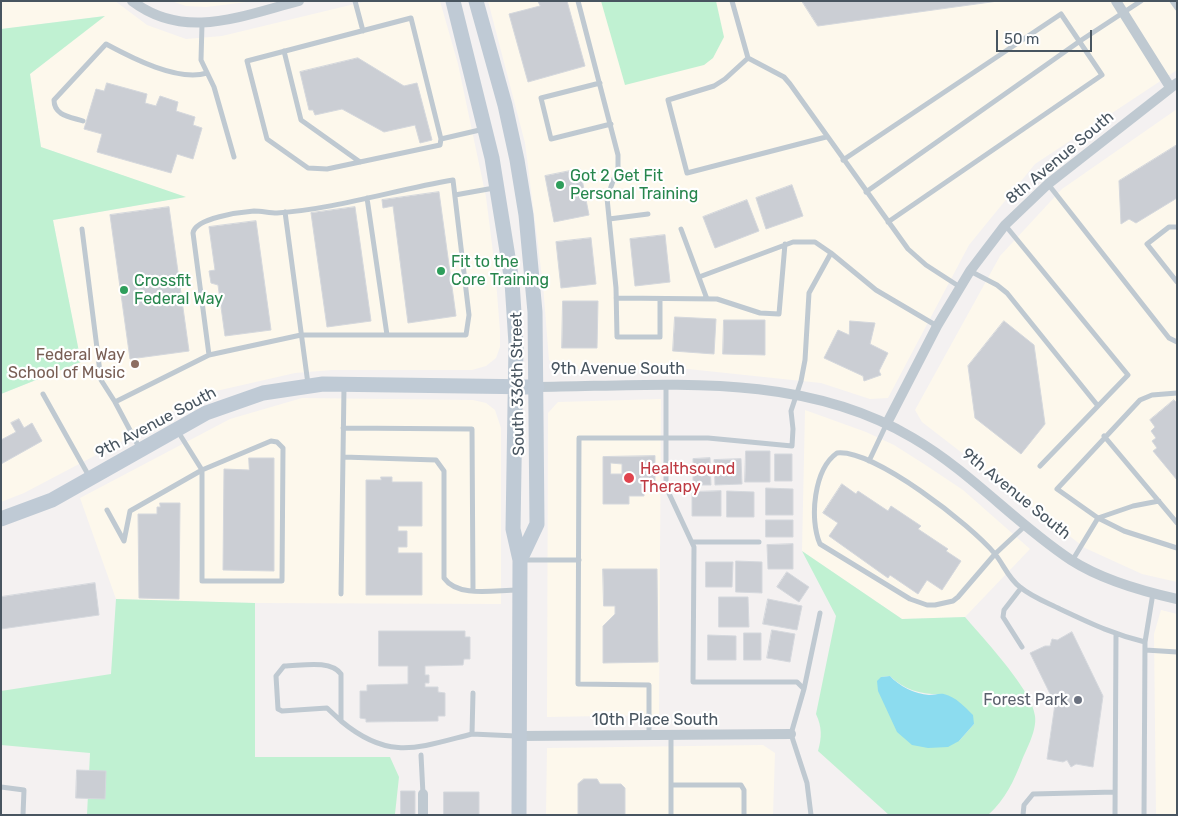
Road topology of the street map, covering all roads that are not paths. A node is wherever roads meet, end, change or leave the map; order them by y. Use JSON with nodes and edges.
{"nodes":[{"id":1,"x":132,"y":1,"type":"edge"},
{"id":2,"x":299,"y":1,"type":"edge"},
{"id":3,"x":355,"y":1,"type":"edge"},
{"id":4,"x":453,"y":1,"type":"edge"},
{"id":5,"x":476,"y":1,"type":"edge"},
{"id":6,"x":578,"y":1,"type":"edge"},
{"id":7,"x":732,"y":1,"type":"edge"},
{"id":8,"x":1116,"y":1,"type":"edge"},
{"id":9,"x":1141,"y":1,"type":"edge"},
{"id":10,"x":1172,"y":1,"type":"edge"},
{"id":11,"x":1177,"y":8,"type":"edge"},
{"id":12,"x":1124,"y":12,"type":"junction"},
{"id":13,"x":202,"y":24,"type":"junction"},
{"id":14,"x":363,"y":31,"type":"junction"},
{"id":15,"x":1080,"y":41,"type":"junction"},
{"id":16,"x":284,"y":51,"type":"junction"},
{"id":17,"x":748,"y":58,"type":"junction"},
{"id":18,"x":208,"y":73,"type":"junction"},
{"id":19,"x":600,"y":83,"type":"junction"},
{"id":20,"x":1173,"y":85,"type":"edge"},
{"id":21,"x":84,"y":120,"type":"dead end"},
{"id":22,"x":611,"y":124,"type":"junction"},
{"id":23,"x":486,"y":128,"type":"junction"},
{"id":24,"x":826,"y":136,"type":"junction"},
{"id":25,"x":441,"y":139,"type":"junction"},
{"id":26,"x":234,"y":157,"type":"dead end"},
{"id":27,"x":843,"y":160,"type":"junction"},
{"id":28,"x":360,"y":162,"type":"junction"},
{"id":29,"x":1048,"y":184,"type":"junction"},
{"id":30,"x":497,"y":187,"type":"junction"},
{"id":31,"x":866,"y":192,"type":"junction"},
{"id":32,"x":455,"y":195,"type":"junction"},
{"id":33,"x":368,"y":198,"type":"junction"},
{"id":34,"x":285,"y":212,"type":"junction"},
{"id":35,"x":648,"y":214,"type":"dead end"},
{"id":36,"x":609,"y":219,"type":"junction"},
{"id":37,"x":888,"y":222,"type":"junction"},
{"id":38,"x":1005,"y":225,"type":"junction"},
{"id":39,"x":1177,"y":227,"type":"edge"},
{"id":40,"x":82,"y":229,"type":"dead end"},
{"id":41,"x":682,"y":229,"type":"dead end"},
{"id":42,"x":785,"y":244,"type":"junction"},
{"id":43,"x":831,"y":253,"type":"junction"},
{"id":44,"x":970,"y":271,"type":"junction"},
{"id":45,"x":699,"y":277,"type":"junction"},
{"id":46,"x":1177,"y":282,"type":"edge"},
{"id":47,"x":960,"y":287,"type":"junction"},
{"id":48,"x":616,"y":298,"type":"junction"},
{"id":49,"x":660,"y":299,"type":"junction"},
{"id":50,"x":707,"y":299,"type":"junction"},
{"id":51,"x":937,"y":326,"type":"junction"},
{"id":52,"x":387,"y":335,"type":"junction"},
{"id":53,"x":301,"y":336,"type":"junction"},
{"id":54,"x":1177,"y":342,"type":"edge"},
{"id":55,"x":209,"y":355,"type":"junction"},
{"id":56,"x":344,"y":384,"type":"junction"},
{"id":57,"x":308,"y":385,"type":"junction"},
{"id":58,"x":515,"y":386,"type":"junction"},
{"id":59,"x":666,"y":386,"type":"junction"},
{"id":60,"x":537,"y":387,"type":"junction"},
{"id":61,"x":1177,"y":393,"type":"edge"},
{"id":62,"x":43,"y":394,"type":"dead end"},
{"id":63,"x":797,"y":394,"type":"junction"},
{"id":64,"x":115,"y":402,"type":"junction"},
{"id":65,"x":1098,"y":406,"type":"junction"},
{"id":66,"x":887,"y":423,"type":"junction"},
{"id":67,"x":343,"y":428,"type":"junction"},
{"id":68,"x":177,"y":430,"type":"junction"},
{"id":69,"x":1104,"y":436,"type":"junction"},
{"id":70,"x":666,"y":438,"type":"junction"},
{"id":71,"x":140,"y":450,"type":"junction"},
{"id":72,"x":343,"y":457,"type":"junction"},
{"id":73,"x":870,"y":461,"type":"junction"},
{"id":74,"x":1040,"y":466,"type":"dead end"},
{"id":75,"x":202,"y":470,"type":"junction"},
{"id":76,"x":90,"y":478,"type":"junction"},
{"id":77,"x":1159,"y":501,"type":"junction"},
{"id":78,"x":107,"y":510,"type":"dead end"},
{"id":79,"x":1098,"y":518,"type":"junction"},
{"id":80,"x":1,"y":519,"type":"edge"},
{"id":81,"x":1177,"y":523,"type":"edge"},
{"id":82,"x":1025,"y":526,"type":"junction"},
{"id":83,"x":692,"y":542,"type":"junction"},
{"id":84,"x":759,"y":542,"type":"dead end"},
{"id":85,"x":1177,"y":548,"type":"edge"},
{"id":86,"x":995,"y":554,"type":"junction"},
{"id":87,"x":520,"y":560,"type":"junction"},
{"id":88,"x":579,"y":560,"type":"junction"},
{"id":89,"x":1072,"y":561,"type":"junction"},
{"id":90,"x":1021,"y":588,"type":"junction"},
{"id":91,"x":473,"y":590,"type":"junction"},
{"id":92,"x":520,"y":590,"type":"junction"},
{"id":93,"x":1153,"y":593,"type":"junction"},
{"id":94,"x":341,"y":594,"type":"dead end"},
{"id":95,"x":1177,"y":599,"type":"edge"},
{"id":96,"x":820,"y":613,"type":"dead end"},
{"id":97,"x":1116,"y":635,"type":"junction"},
{"id":98,"x":1145,"y":642,"type":"junction"},
{"id":99,"x":1022,"y":647,"type":"dead end"},
{"id":100,"x":1145,"y":650,"type":"junction"},
{"id":101,"x":1177,"y":652,"type":"edge"},
{"id":102,"x":804,"y":689,"type":"junction"},
{"id":103,"x":473,"y":693,"type":"dead end"},
{"id":104,"x":341,"y":721,"type":"junction"},
{"id":105,"x":472,"y":734,"type":"junction"},
{"id":106,"x":791,"y":734,"type":"junction"},
{"id":107,"x":671,"y":735,"type":"junction"},
{"id":108,"x":519,"y":736,"type":"junction"},
{"id":109,"x":649,"y":736,"type":"junction"},
{"id":110,"x":421,"y":756,"type":"dead end"},
{"id":111,"x":671,"y":784,"type":"junction"},
{"id":112,"x":1,"y":787,"type":"edge"},
{"id":113,"x":1115,"y":792,"type":"junction"},
{"id":114,"x":423,"y":794,"type":"joint"},
{"id":115,"x":23,"y":815,"type":"edge"},
{"id":116,"x":423,"y":815,"type":"edge"},
{"id":117,"x":519,"y":815,"type":"edge"},
{"id":118,"x":671,"y":815,"type":"edge"},
{"id":119,"x":744,"y":815,"type":"edge"},
{"id":120,"x":811,"y":815,"type":"edge"},
{"id":121,"x":1023,"y":815,"type":"edge"},
{"id":122,"x":1115,"y":815,"type":"edge"},
{"id":123,"x":1144,"y":815,"type":"edge"}],
"edges":[{"from":1,"to":13,"type":"street"},
{"from":2,"to":13,"type":"street"},
{"from":3,"to":14,"type":"lane"},
{"from":4,"to":23,"type":"main road","name":"South 336th Street"},
{"from":5,"to":60,"type":"main road","name":"South 336th Street"},
{"from":6,"to":19,"type":"lane"},
{"from":7,"to":17,"type":"lane"},
{"from":8,"to":12,"type":"street"},
{"from":9,"to":12,"type":"lane"},
{"from":10,"to":11,"type":"lane"},
{"from":12,"to":15,"type":"lane"},
{"from":12,"to":20,"type":"street"},
{"from":13,"to":18,"type":"lane"},
{"from":14,"to":16,"type":"lane"},
{"from":14,"to":25,"type":"lane"},
{"from":15,"to":27,"type":"lane"},
{"from":15,"to":31,"type":"lane"},
{"from":15,"to":37,"type":"lane"},
{"from":16,"to":28,"type":"lane"},
{"from":16,"to":28,"type":"lane"},
{"from":17,"to":24,"type":"lane"},
{"from":17,"to":24,"type":"lane"},
{"from":18,"to":21,"type":"lane"},
{"from":18,"to":26,"type":"lane"},
{"from":19,"to":22,"type":"lane"},
{"from":19,"to":22,"type":"lane"},
{"from":20,"to":29,"type":"street","name":"8th Avenue South"},
{"from":22,"to":36,"type":"lane"},
{"from":23,"to":25,"type":"lane"},
{"from":23,"to":30,"type":"main road","name":"South 336th Street"},
{"from":24,"to":27,"type":"lane"},
{"from":25,"to":28,"type":"lane"},
{"from":27,"to":31,"type":"lane"},
{"from":29,"to":38,"type":"street","name":"8th Avenue South"},
{"from":29,"to":54,"type":"lane"},
{"from":30,"to":32,"type":"lane"},
{"from":30,"to":58,"type":"main road","name":"South 336th Street"},
{"from":31,"to":37,"type":"lane"},
{"from":32,"to":33,"type":"lane"},
{"from":32,"to":52,"type":"lane"},
{"from":33,"to":34,"type":"lane"},
{"from":33,"to":52,"type":"lane"},
{"from":34,"to":53,"type":"lane"},
{"from":34,"to":55,"type":"lane"},
{"from":35,"to":36,"type":"lane"},
{"from":36,"to":48,"type":"lane"},
{"from":37,"to":47,"type":"lane"},
{"from":38,"to":44,"type":"street","name":"8th Avenue South"},
{"from":38,"to":65,"type":"lane"},
{"from":39,"to":46,"type":"lane"},
{"from":40,"to":64,"type":"lane"},
{"from":41,"to":45,"type":"lane"},
{"from":42,"to":43,"type":"lane"},
{"from":42,"to":45,"type":"lane"},
{"from":42,"to":50,"type":"lane"},
{"from":43,"to":51,"type":"lane"},
{"from":43,"to":63,"type":"lane"},
{"from":44,"to":47,"type":"street","name":"8th Avenue South"},
{"from":44,"to":65,"type":"lane"},
{"from":45,"to":50,"type":"lane"},
{"from":47,"to":51,"type":"street","name":"8th Avenue South"},
{"from":48,"to":49,"type":"lane"},
{"from":48,"to":49,"type":"lane"},
{"from":49,"to":50,"type":"lane"},
{"from":51,"to":66,"type":"street","name":"8th Avenue South"},
{"from":52,"to":53,"type":"lane"},
{"from":53,"to":55,"type":"lane"},
{"from":53,"to":57,"type":"lane"},
{"from":55,"to":64,"type":"lane"},
{"from":56,"to":57,"type":"main road","name":"9th Avenue South"},
{"from":56,"to":58,"type":"main road","name":"9th Avenue South"},
{"from":56,"to":67,"type":"lane"},
{"from":57,"to":68,"type":"main road","name":"9th Avenue South"},
{"from":58,"to":60,"type":"main road","name":"9th Avenue South"},
{"from":58,"to":87,"type":"main road","name":"South 336th Street"},
{"from":59,"to":60,"type":"street","name":"9th Avenue South"},
{"from":59,"to":63,"type":"street","name":"9th Avenue South"},
{"from":59,"to":70,"type":"lane"},
{"from":60,"to":87,"type":"main road","name":"South 336th Street"},
{"from":61,"to":69,"type":"lane"},
{"from":62,"to":76,"type":"lane"},
{"from":63,"to":66,"type":"street","name":"9th Avenue South"},
{"from":63,"to":70,"type":"lane"},
{"from":64,"to":71,"type":"lane"},
{"from":65,"to":74,"type":"lane"},
{"from":66,"to":73,"type":"lane"},
{"from":66,"to":82,"type":"street","name":"9th Avenue South"},
{"from":67,"to":72,"type":"lane"},
{"from":67,"to":91,"type":"lane"},
{"from":68,"to":71,"type":"main road","name":"9th Avenue South"},
{"from":68,"to":75,"type":"lane"},
{"from":69,"to":77,"type":"lane"},
{"from":69,"to":79,"type":"lane"},
{"from":70,"to":83,"type":"lane"},
{"from":70,"to":88,"type":"lane"},
{"from":71,"to":76,"type":"main road","name":"9th Avenue South"},
{"from":72,"to":91,"type":"lane"},
{"from":72,"to":94,"type":"lane"},
{"from":73,"to":86,"type":"lane"},
{"from":73,"to":86,"type":"lane"},
{"from":75,"to":75,"type":"lane"},
{"from":75,"to":78,"type":"lane"},
{"from":76,"to":80,"type":"main road","name":"9th Avenue South"},
{"from":77,"to":79,"type":"lane"},
{"from":77,"to":81,"type":"lane"},
{"from":79,"to":85,"type":"lane"},
{"from":79,"to":89,"type":"lane"},
{"from":82,"to":86,"type":"lane"},
{"from":82,"to":89,"type":"street","name":"9th Avenue South"},
{"from":83,"to":84,"type":"lane"},
{"from":83,"to":102,"type":"lane"},
{"from":86,"to":90,"type":"lane"},
{"from":87,"to":88,"type":"lane"},
{"from":87,"to":92,"type":"main road","name":"South 336th Street"},
{"from":88,"to":109,"type":"lane"},
{"from":89,"to":93,"type":"street","name":"9th Avenue South"},
{"from":90,"to":97,"type":"lane"},
{"from":90,"to":99,"type":"lane"},
{"from":91,"to":92,"type":"lane"},
{"from":92,"to":108,"type":"main road","name":"South 336th Street"},
{"from":93,"to":95,"type":"street","name":"9th Avenue South"},
{"from":93,"to":98,"type":"lane"},
{"from":96,"to":102,"type":"lane"},
{"from":97,"to":98,"type":"lane"},
{"from":97,"to":113,"type":"lane"},
{"from":98,"to":100,"type":"lane"},
{"from":100,"to":101,"type":"lane"},
{"from":100,"to":123,"type":"lane"},
{"from":102,"to":106,"type":"lane"},
{"from":103,"to":105,"type":"lane"},
{"from":104,"to":104,"type":"lane"},
{"from":104,"to":105,"type":"lane"},
{"from":105,"to":108,"type":"lane"},
{"from":106,"to":107,"type":"street","name":"10th Place South"},
{"from":106,"to":120,"type":"lane"},
{"from":107,"to":109,"type":"street","name":"10th Place South"},
{"from":107,"to":111,"type":"lane"},
{"from":108,"to":109,"type":"street","name":"10th Place South"},
{"from":108,"to":117,"type":"main road","name":"South 336th Street"},
{"from":110,"to":114,"type":"lane"},
{"from":111,"to":118,"type":"lane"},
{"from":111,"to":119,"type":"lane"},
{"from":112,"to":115,"type":"lane"},
{"from":113,"to":121,"type":"lane"},
{"from":113,"to":122,"type":"lane"},
{"from":114,"to":116,"type":"street"}]}
